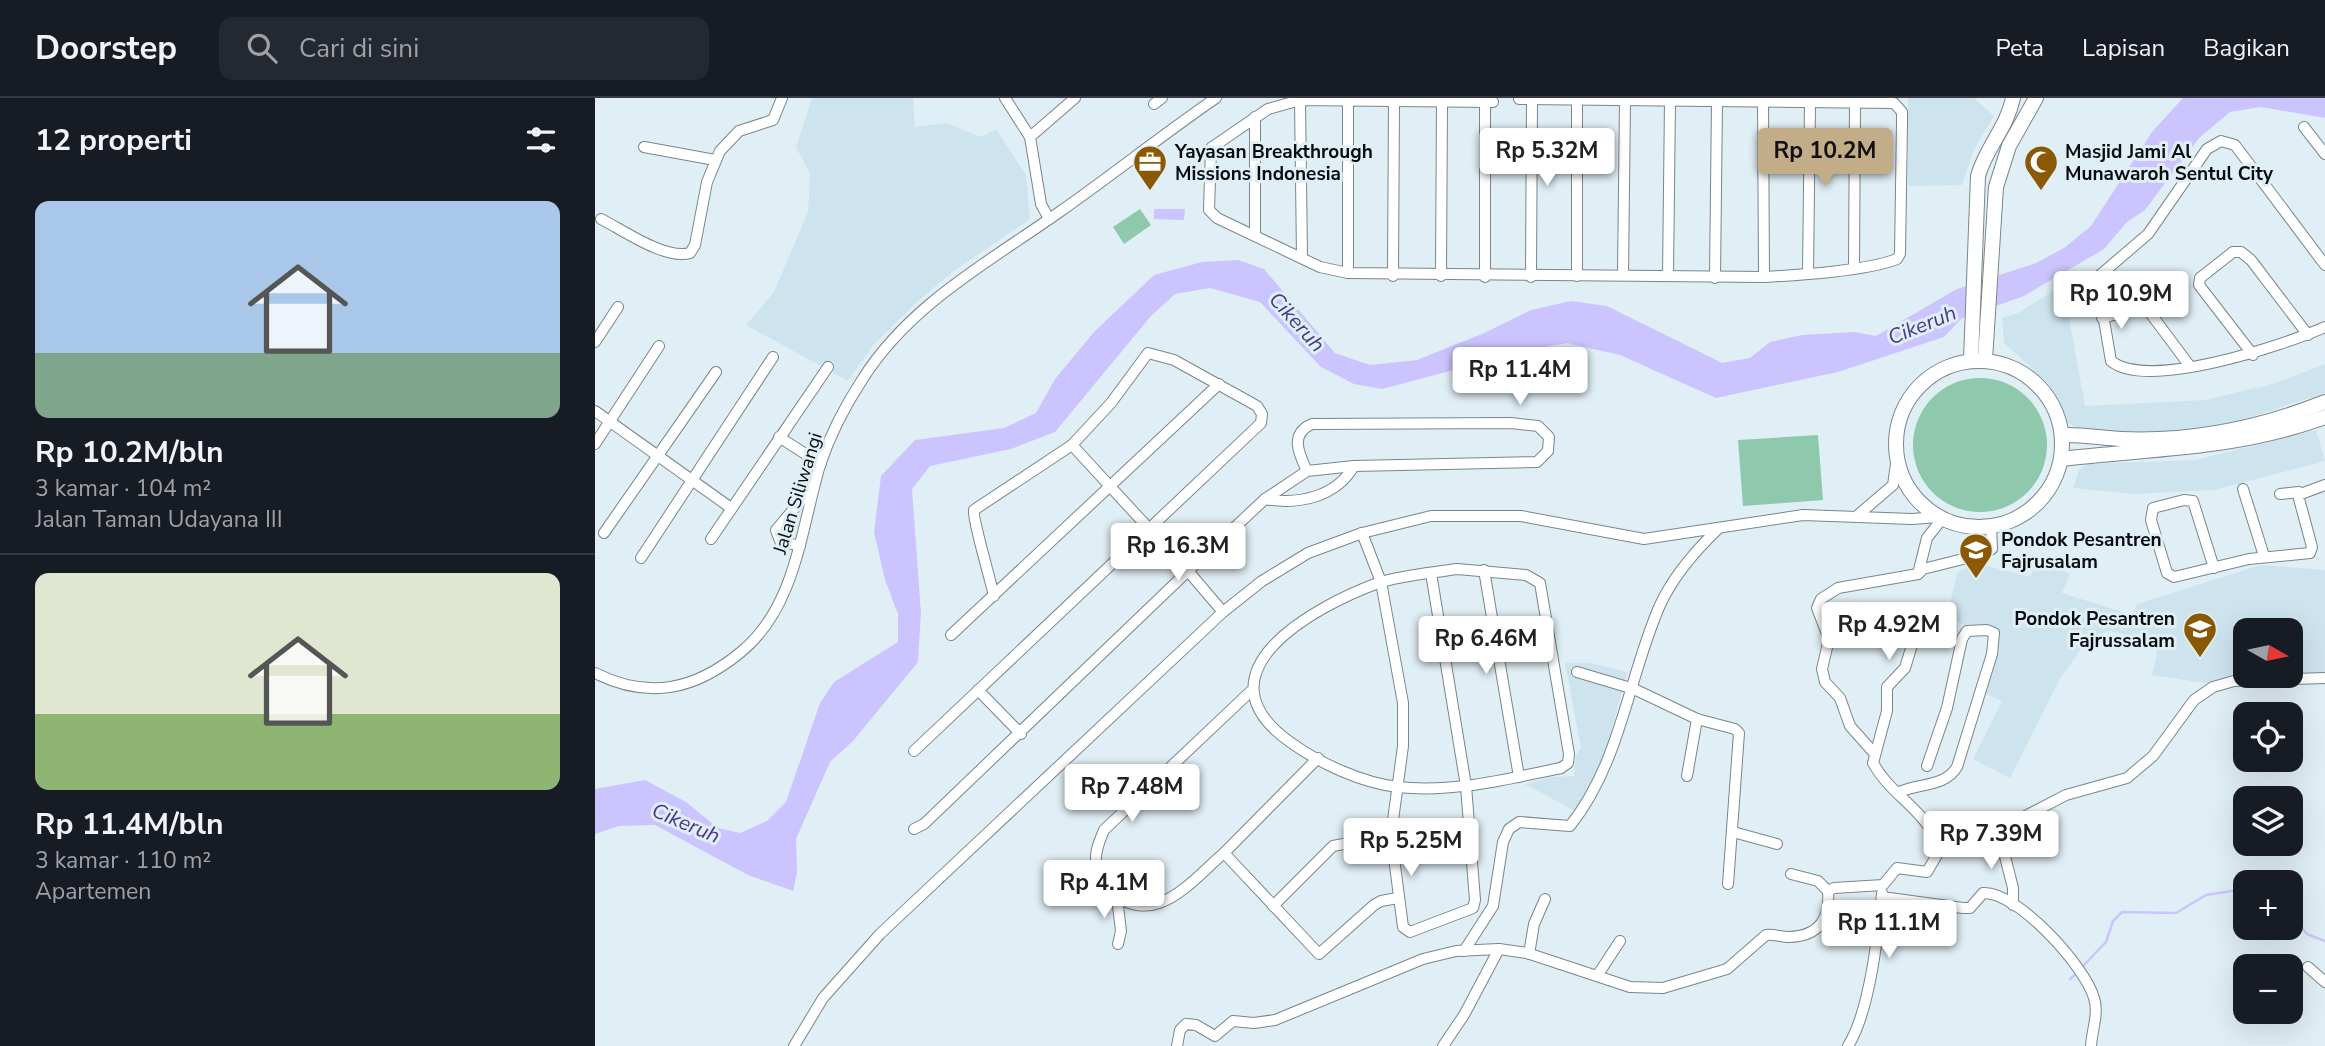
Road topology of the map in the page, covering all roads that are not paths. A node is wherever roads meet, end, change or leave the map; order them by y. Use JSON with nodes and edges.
{"nodes":[{"id":1,"x":782,"y":98,"type":"edge"},
{"id":2,"x":1005,"y":98,"type":"edge"},
{"id":3,"x":1075,"y":98,"type":"edge"},
{"id":4,"x":1216,"y":98,"type":"edge"},
{"id":5,"x":2004,"y":98,"type":"edge"},
{"id":6,"x":2013,"y":98,"type":"edge"},
{"id":7,"x":2036,"y":98,"type":"edge"},
{"id":8,"x":1369,"y":99,"type":"edge"},
{"id":9,"x":1519,"y":99,"type":"edge"},
{"id":10,"x":1691,"y":99,"type":"edge"},
{"id":11,"x":1300,"y":100,"type":"edge"},
{"id":12,"x":1348,"y":100,"type":"junction"},
{"id":13,"x":1532,"y":100,"type":"edge"},
{"id":14,"x":1577,"y":100,"type":"junction"},
{"id":15,"x":1625,"y":100,"type":"junction"},
{"id":16,"x":1394,"y":101,"type":"junction"},
{"id":17,"x":1441,"y":101,"type":"junction"},
{"id":18,"x":1670,"y":101,"type":"junction"},
{"id":19,"x":1717,"y":101,"type":"junction"},
{"id":20,"x":1763,"y":101,"type":"junction"},
{"id":21,"x":1810,"y":102,"type":"junction"},
{"id":22,"x":1855,"y":102,"type":"junction"},
{"id":23,"x":1255,"y":117,"type":"junction"},
{"id":24,"x":2007,"y":121,"type":"junction"},
{"id":25,"x":2304,"y":127,"type":"dead end"},
{"id":26,"x":1030,"y":137,"type":"junction"},
{"id":27,"x":644,"y":147,"type":"dead end"},
{"id":28,"x":2325,"y":154,"type":"edge"},
{"id":29,"x":715,"y":160,"type":"junction"},
{"id":30,"x":601,"y":219,"type":"dead end"},
{"id":31,"x":1049,"y":219,"type":"junction"},
{"id":32,"x":1255,"y":234,"type":"junction"},
{"id":33,"x":1301,"y":257,"type":"junction"},
{"id":34,"x":2325,"y":265,"type":"edge"},
{"id":35,"x":1854,"y":267,"type":"junction"},
{"id":36,"x":1982,"y":273,"type":"junction"},
{"id":37,"x":1347,"y":274,"type":"junction"},
{"id":38,"x":1808,"y":274,"type":"junction"},
{"id":39,"x":1623,"y":275,"type":"junction"},
{"id":40,"x":1393,"y":276,"type":"junction"},
{"id":41,"x":1441,"y":276,"type":"junction"},
{"id":42,"x":1485,"y":276,"type":"junction"},
{"id":43,"x":1531,"y":276,"type":"junction"},
{"id":44,"x":1577,"y":276,"type":"junction"},
{"id":45,"x":1668,"y":276,"type":"junction"},
{"id":46,"x":1764,"y":277,"type":"junction"},
{"id":47,"x":1715,"y":278,"type":"junction"},
{"id":48,"x":618,"y":307,"type":"dead end"},
{"id":49,"x":2102,"y":318,"type":"junction"},
{"id":50,"x":2325,"y":327,"type":"edge"},
{"id":51,"x":2308,"y":335,"type":"junction"},
{"id":52,"x":595,"y":342,"type":"edge"},
{"id":53,"x":659,"y":346,"type":"dead end"},
{"id":54,"x":2253,"y":355,"type":"junction"},
{"id":55,"x":773,"y":357,"type":"dead end"},
{"id":56,"x":1978,"y":360,"type":"junction"},
{"id":57,"x":2189,"y":365,"type":"junction"},
{"id":58,"x":828,"y":367,"type":"dead end"},
{"id":59,"x":716,"y":372,"type":"dead end"},
{"id":60,"x":1219,"y":384,"type":"junction"},
{"id":61,"x":2325,"y":402,"type":"edge"},
{"id":62,"x":595,"y":411,"type":"edge"},
{"id":63,"x":2325,"y":417,"type":"edge"},
{"id":64,"x":611,"y":422,"type":"junction"},
{"id":65,"x":2062,"y":435,"type":"junction"},
{"id":66,"x":779,"y":437,"type":"junction"},
{"id":67,"x":595,"y":444,"type":"edge"},
{"id":68,"x":1072,"y":445,"type":"junction"},
{"id":69,"x":658,"y":457,"type":"junction"},
{"id":70,"x":1897,"y":457,"type":"junction"},
{"id":71,"x":2061,"y":459,"type":"junction"},
{"id":72,"x":821,"y":464,"type":"junction"},
{"id":73,"x":1354,"y":466,"type":"junction"},
{"id":74,"x":1307,"y":471,"type":"junction"},
{"id":75,"x":692,"y":479,"type":"junction"},
{"id":76,"x":816,"y":483,"type":"junction"},
{"id":77,"x":2325,"y":485,"type":"edge"},
{"id":78,"x":1109,"y":488,"type":"junction"},
{"id":79,"x":2243,"y":489,"type":"dead end"},
{"id":80,"x":2299,"y":492,"type":"junction"},
{"id":81,"x":2280,"y":495,"type":"dead end"},
{"id":82,"x":1265,"y":499,"type":"junction"},
{"id":83,"x":731,"y":508,"type":"junction"},
{"id":84,"x":1858,"y":515,"type":"junction"},
{"id":85,"x":1940,"y":518,"type":"junction"},
{"id":86,"x":1720,"y":527,"type":"junction"},
{"id":87,"x":1991,"y":527,"type":"junction"},
{"id":88,"x":1149,"y":531,"type":"junction"},
{"id":89,"x":604,"y":533,"type":"dead end"},
{"id":90,"x":1362,"y":533,"type":"junction"},
{"id":91,"x":711,"y":539,"type":"dead end"},
{"id":92,"x":800,"y":546,"type":"junction"},
{"id":93,"x":2264,"y":556,"type":"junction"},
{"id":94,"x":641,"y":558,"type":"dead end"},
{"id":95,"x":2214,"y":568,"type":"junction"},
{"id":96,"x":1484,"y":570,"type":"junction"},
{"id":97,"x":1188,"y":571,"type":"junction"},
{"id":98,"x":1431,"y":573,"type":"junction"},
{"id":99,"x":1918,"y":575,"type":"junction"},
{"id":100,"x":1381,"y":582,"type":"junction"},
{"id":101,"x":994,"y":596,"type":"junction"},
{"id":102,"x":1223,"y":612,"type":"junction"},
{"id":103,"x":951,"y":635,"type":"dead end"},
{"id":104,"x":1915,"y":635,"type":"dead end"},
{"id":105,"x":1577,"y":672,"type":"dead end"},
{"id":106,"x":595,"y":673,"type":"edge"},
{"id":107,"x":2325,"y":678,"type":"edge"},
{"id":108,"x":1634,"y":689,"type":"junction"},
{"id":109,"x":978,"y":691,"type":"junction"},
{"id":110,"x":1251,"y":691,"type":"junction"},
{"id":111,"x":1697,"y":719,"type":"junction"},
{"id":112,"x":1021,"y":734,"type":"junction"},
{"id":113,"x":914,"y":751,"type":"dead end"},
{"id":114,"x":1874,"y":753,"type":"junction"},
{"id":115,"x":1318,"y":758,"type":"junction"},
{"id":116,"x":1927,"y":766,"type":"dead end"},
{"id":117,"x":1687,"y":776,"type":"dead end"},
{"id":118,"x":1520,"y":777,"type":"junction"},
{"id":119,"x":1395,"y":786,"type":"junction"},
{"id":120,"x":1466,"y":786,"type":"junction"},
{"id":121,"x":1899,"y":792,"type":"junction"},
{"id":122,"x":914,"y":829,"type":"dead end"},
{"id":123,"x":1733,"y":832,"type":"junction"},
{"id":124,"x":1999,"y":833,"type":"junction"},
{"id":125,"x":1391,"y":835,"type":"junction"},
{"id":126,"x":1777,"y":845,"type":"dead end"},
{"id":127,"x":1941,"y":848,"type":"junction"},
{"id":128,"x":1224,"y":853,"type":"junction"},
{"id":129,"x":1791,"y":873,"type":"dead end"},
{"id":130,"x":1728,"y":884,"type":"dead end"},
{"id":131,"x":1884,"y":885,"type":"junction"},
{"id":132,"x":1828,"y":891,"type":"junction"},
{"id":133,"x":1882,"y":897,"type":"junction"},
{"id":134,"x":1117,"y":898,"type":"junction"},
{"id":135,"x":1398,"y":898,"type":"junction"},
{"id":136,"x":1545,"y":899,"type":"dead end"},
{"id":137,"x":2013,"y":905,"type":"junction"},
{"id":138,"x":1273,"y":906,"type":"junction"},
{"id":139,"x":1620,"y":941,"type":"dead end"},
{"id":140,"x":1118,"y":944,"type":"dead end"},
{"id":141,"x":1499,"y":948,"type":"junction"},
{"id":142,"x":1464,"y":951,"type":"junction"},
{"id":143,"x":1529,"y":954,"type":"junction"},
{"id":144,"x":2308,"y":967,"type":"dead end"},
{"id":145,"x":1597,"y":976,"type":"junction"},
{"id":146,"x":2325,"y":982,"type":"edge"},
{"id":147,"x":794,"y":1046,"type":"edge"},
{"id":148,"x":1177,"y":1046,"type":"edge"},
{"id":149,"x":1443,"y":1046,"type":"edge"},
{"id":150,"x":1848,"y":1046,"type":"edge"},
{"id":151,"x":2091,"y":1046,"type":"edge"}],
"edges":[{"from":1,"to":29,"type":"street"},
{"from":2,"to":26,"type":"street"},
{"from":3,"to":26,"type":"street"},
{"from":4,"to":31,"type":"street","name":"Jalan Siliwangi"},
{"from":5,"to":24,"type":"main road"},
{"from":6,"to":24,"type":"main road"},
{"from":7,"to":36,"type":"main road"},
{"from":8,"to":12,"type":"street"},
{"from":8,"to":16,"type":"street"},
{"from":9,"to":13,"type":"street"},
{"from":10,"to":18,"type":"street"},
{"from":10,"to":19,"type":"street"},
{"from":11,"to":12,"type":"street"},
{"from":11,"to":23,"type":"street"},
{"from":11,"to":33,"type":"street"},
{"from":12,"to":37,"type":"street"},
{"from":13,"to":14,"type":"street"},
{"from":13,"to":43,"type":"street"},
{"from":14,"to":15,"type":"street"},
{"from":14,"to":44,"type":"street"},
{"from":15,"to":18,"type":"street"},
{"from":15,"to":39,"type":"street"},
{"from":16,"to":17,"type":"street"},
{"from":16,"to":40,"type":"street"},
{"from":17,"to":41,"type":"street"},
{"from":17,"to":42,"type":"street"},
{"from":18,"to":45,"type":"street"},
{"from":19,"to":20,"type":"street"},
{"from":19,"to":47,"type":"street"},
{"from":20,"to":21,"type":"street"},
{"from":20,"to":46,"type":"street"},
{"from":21,"to":22,"type":"street"},
{"from":21,"to":38,"type":"street"},
{"from":22,"to":35,"type":"street"},
{"from":22,"to":35,"type":"street"},
{"from":23,"to":32,"type":"street"},
{"from":23,"to":32,"type":"street"},
{"from":24,"to":36,"type":"main road"},
{"from":25,"to":28,"type":"street"},
{"from":26,"to":31,"type":"street"},
{"from":27,"to":29,"type":"street"},
{"from":29,"to":30,"type":"street"},
{"from":31,"to":72,"type":"street","name":"Jalan Siliwangi"},
{"from":32,"to":33,"type":"street"},
{"from":33,"to":37,"type":"street"},
{"from":34,"to":49,"type":"street"},
{"from":35,"to":38,"type":"street"},
{"from":36,"to":56,"type":"main road"},
{"from":37,"to":40,"type":"street"},
{"from":38,"to":46,"type":"street"},
{"from":39,"to":44,"type":"street"},
{"from":39,"to":45,"type":"street"},
{"from":40,"to":41,"type":"street"},
{"from":41,"to":42,"type":"street"},
{"from":42,"to":43,"type":"street"},
{"from":43,"to":44,"type":"street"},
{"from":45,"to":47,"type":"street"},
{"from":46,"to":47,"type":"street"},
{"from":48,"to":52,"type":"street"},
{"from":49,"to":57,"type":"street"},
{"from":49,"to":57,"type":"street"},
{"from":50,"to":51,"type":"street"},
{"from":51,"to":54,"type":"street"},
{"from":51,"to":54,"type":"street"},
{"from":53,"to":64,"type":"street"},
{"from":54,"to":57,"type":"street"},
{"from":55,"to":75,"type":"street"},
{"from":56,"to":65,"type":"main road"},
{"from":56,"to":70,"type":"main road"},
{"from":58,"to":66,"type":"street"},
{"from":59,"to":69,"type":"street"},
{"from":60,"to":68,"type":"street"},
{"from":60,"to":78,"type":"street"},
{"from":60,"to":88,"type":"street"},
{"from":61,"to":65,"type":"main road"},
{"from":62,"to":64,"type":"street"},
{"from":63,"to":71,"type":"main road"},
{"from":64,"to":67,"type":"street"},
{"from":64,"to":69,"type":"street"},
{"from":65,"to":71,"type":"main road"},
{"from":66,"to":72,"type":"street"},
{"from":66,"to":83,"type":"street"},
{"from":68,"to":78,"type":"street"},
{"from":68,"to":101,"type":"street"},
{"from":69,"to":75,"type":"street"},
{"from":69,"to":89,"type":"street"},
{"from":70,"to":84,"type":"street"},
{"from":70,"to":85,"type":"main road"},
{"from":71,"to":87,"type":"main road"},
{"from":72,"to":76,"type":"street","name":"Jalan Siliwangi"},
{"from":73,"to":74,"type":"street"},
{"from":73,"to":74,"type":"street"},
{"from":73,"to":82,"type":"street"},
{"from":74,"to":82,"type":"street"},
{"from":75,"to":83,"type":"street"},
{"from":75,"to":94,"type":"street"},
{"from":76,"to":92,"type":"street","name":"Jalan Siliwangi"},
{"from":76,"to":92,"type":"street"},
{"from":77,"to":80,"type":"street"},
{"from":78,"to":88,"type":"street"},
{"from":78,"to":101,"type":"street"},
{"from":79,"to":93,"type":"street"},
{"from":80,"to":81,"type":"street"},
{"from":80,"to":93,"type":"street"},
{"from":82,"to":97,"type":"street"},
{"from":83,"to":91,"type":"street"},
{"from":84,"to":85,"type":"street"},
{"from":84,"to":86,"type":"street"},
{"from":85,"to":87,"type":"main road"},
{"from":85,"to":99,"type":"street"},
{"from":86,"to":90,"type":"street"},
{"from":86,"to":108,"type":"street"},
{"from":87,"to":99,"type":"street"},
{"from":88,"to":97,"type":"street"},
{"from":88,"to":109,"type":"street"},
{"from":90,"to":100,"type":"street"},
{"from":90,"to":102,"type":"street"},
{"from":92,"to":106,"type":"street","name":"Jalan Siliwangi"},
{"from":93,"to":95,"type":"street"},
{"from":95,"to":95,"type":"street"},
{"from":96,"to":98,"type":"street"},
{"from":96,"to":118,"type":"street"},
{"from":96,"to":118,"type":"street"},
{"from":97,"to":102,"type":"street"},
{"from":97,"to":112,"type":"street"},
{"from":98,"to":100,"type":"street"},
{"from":98,"to":120,"type":"street"},
{"from":99,"to":114,"type":"street"},
{"from":100,"to":110,"type":"street"},
{"from":100,"to":119,"type":"street"},
{"from":101,"to":103,"type":"street"},
{"from":102,"to":147,"type":"street"},
{"from":104,"to":114,"type":"street"},
{"from":105,"to":108,"type":"street"},
{"from":107,"to":124,"type":"street"},
{"from":108,"to":111,"type":"street"},
{"from":108,"to":142,"type":"street"},
{"from":109,"to":112,"type":"street"},
{"from":109,"to":113,"type":"street"},
{"from":110,"to":115,"type":"street"},
{"from":110,"to":134,"type":"street"},
{"from":111,"to":117,"type":"street"},
{"from":111,"to":123,"type":"street"},
{"from":112,"to":122,"type":"street"},
{"from":114,"to":121,"type":"street"},
{"from":115,"to":119,"type":"street"},
{"from":115,"to":128,"type":"street"},
{"from":116,"to":121,"type":"street"},
{"from":118,"to":120,"type":"street"},
{"from":119,"to":120,"type":"street"},
{"from":119,"to":125,"type":"street"},
{"from":120,"to":135,"type":"street"},
{"from":121,"to":127,"type":"street"},
{"from":123,"to":126,"type":"street"},
{"from":123,"to":130,"type":"street"},
{"from":124,"to":127,"type":"street"},
{"from":124,"to":137,"type":"street"},
{"from":125,"to":135,"type":"street"},
{"from":125,"to":138,"type":"street"},
{"from":127,"to":131,"type":"street"},
{"from":128,"to":134,"type":"street"},
{"from":128,"to":138,"type":"street"},
{"from":129,"to":132,"type":"street"},
{"from":131,"to":132,"type":"street"},
{"from":131,"to":133,"type":"street"},
{"from":132,"to":145,"type":"street"},
{"from":133,"to":137,"type":"street"},
{"from":133,"to":150,"type":"street"},
{"from":134,"to":140,"type":"street"},
{"from":135,"to":138,"type":"street"},
{"from":136,"to":143,"type":"street"},
{"from":137,"to":151,"type":"street"},
{"from":139,"to":145,"type":"street"},
{"from":141,"to":142,"type":"street"},
{"from":141,"to":143,"type":"street"},
{"from":141,"to":149,"type":"street"},
{"from":142,"to":148,"type":"street"},
{"from":143,"to":145,"type":"street"},
{"from":144,"to":146,"type":"street"}]}
